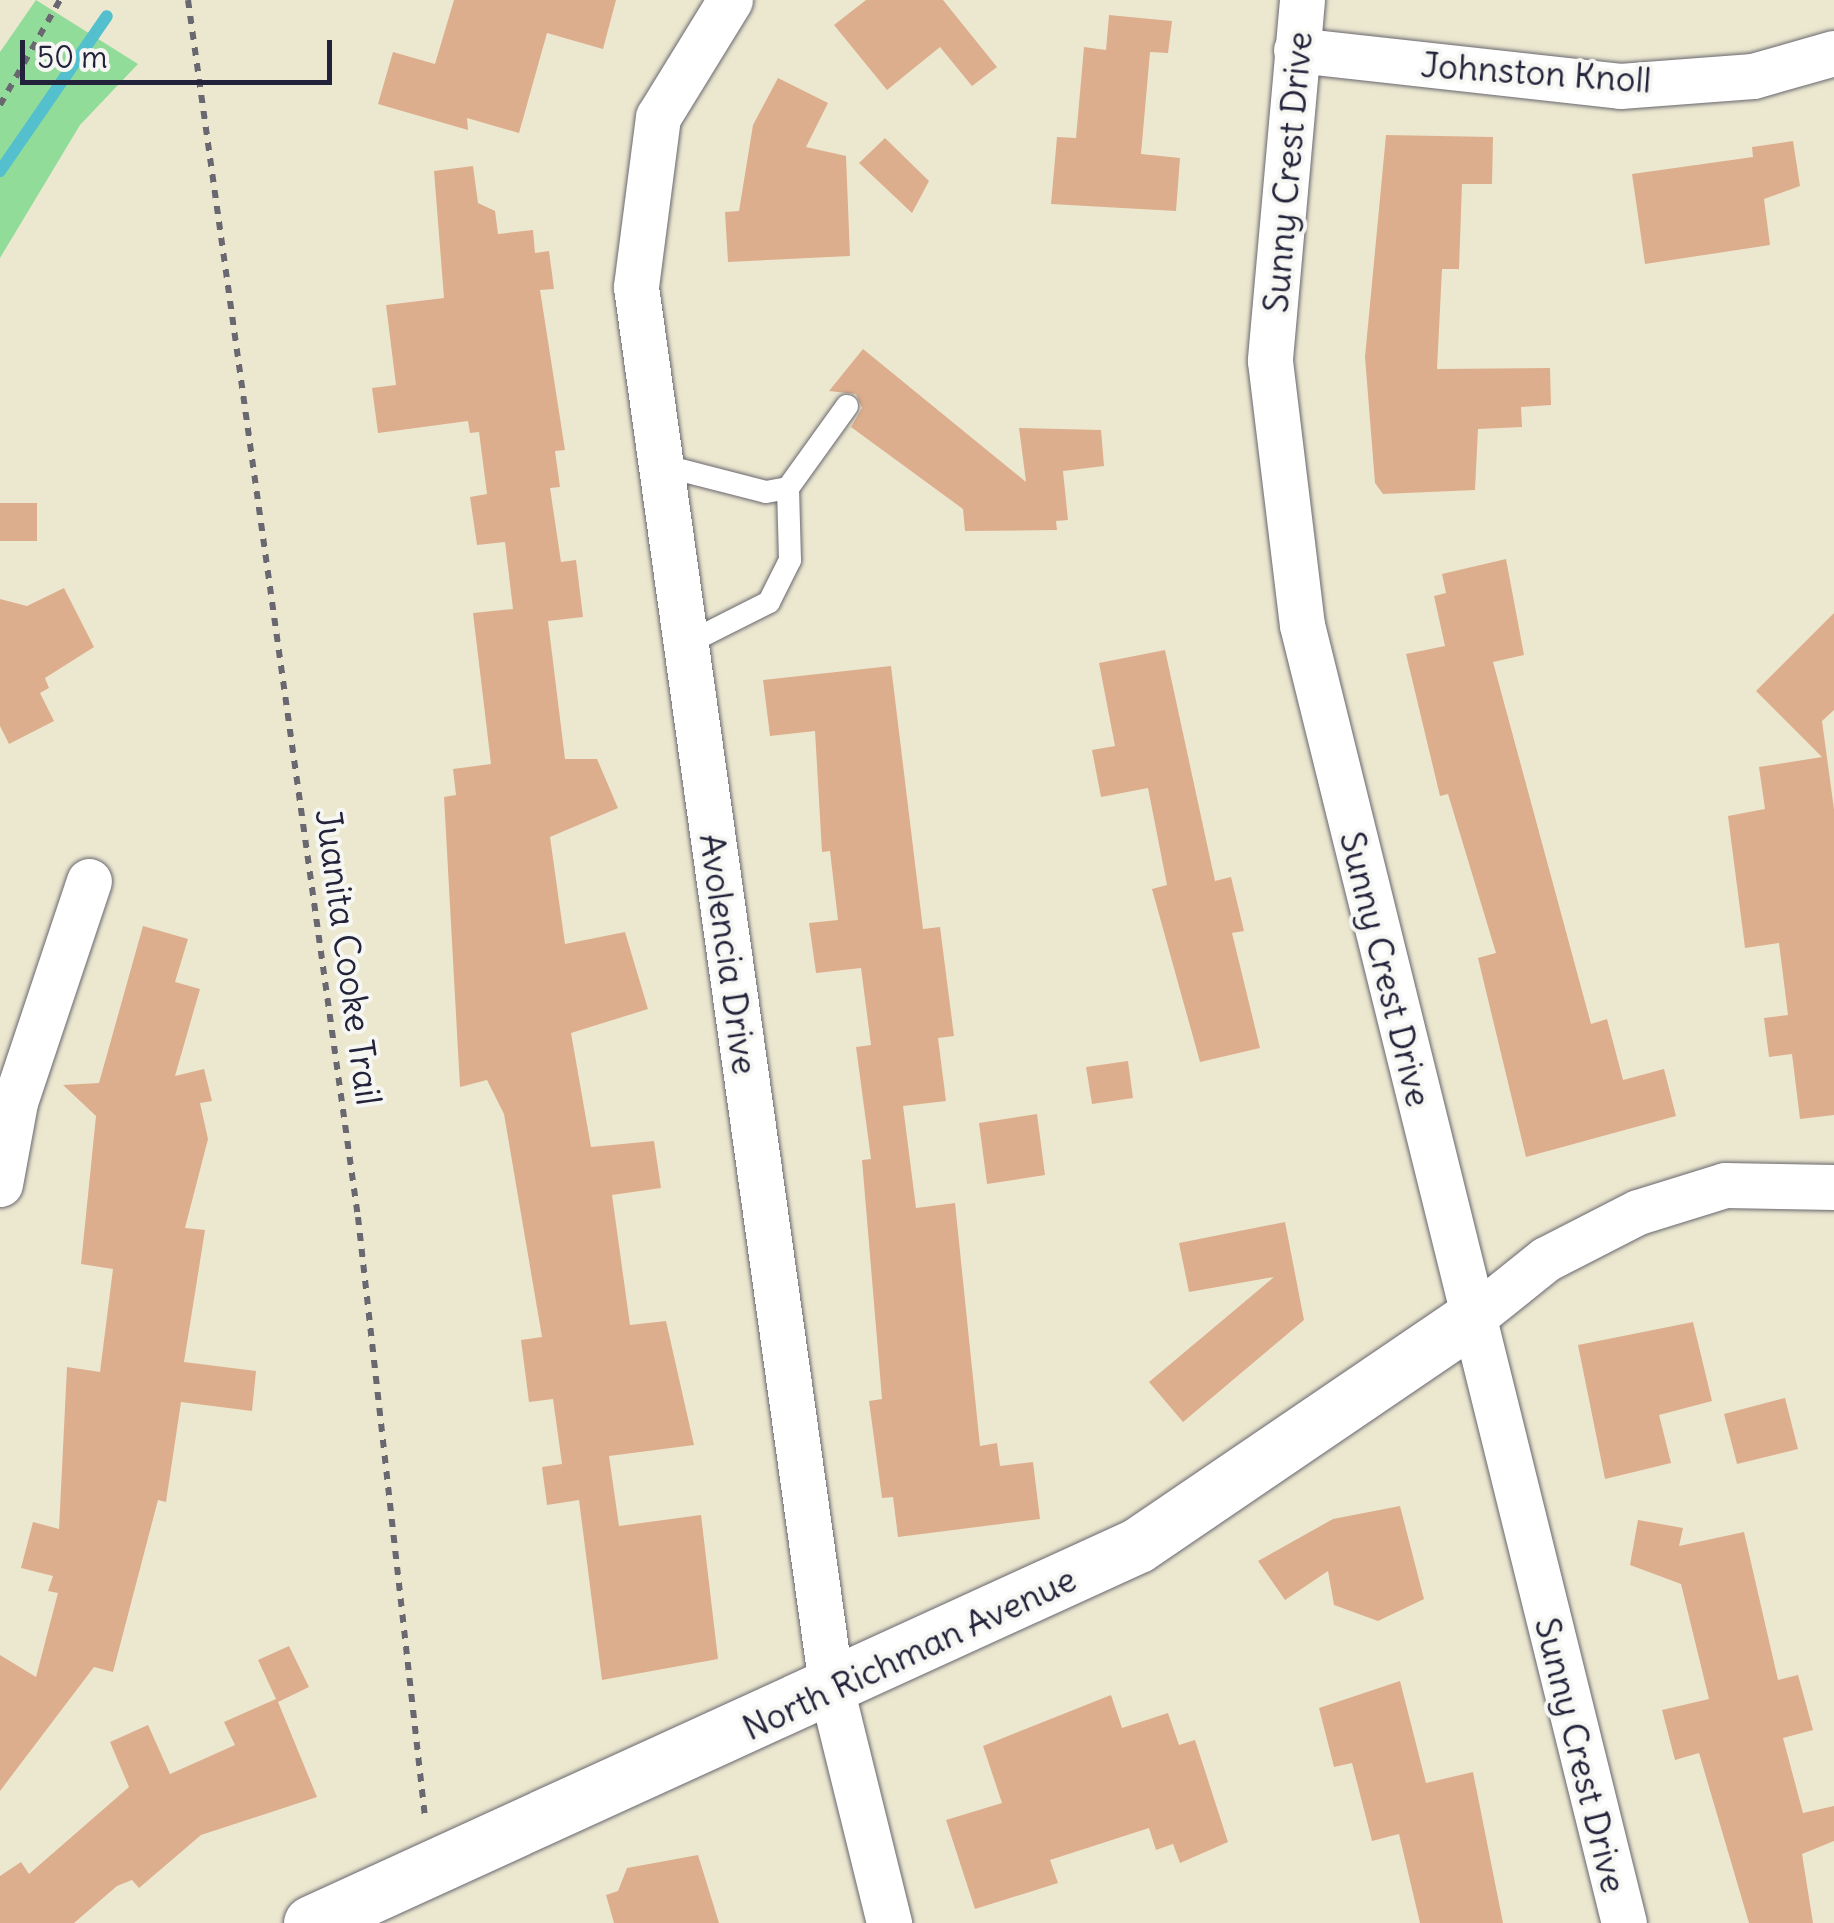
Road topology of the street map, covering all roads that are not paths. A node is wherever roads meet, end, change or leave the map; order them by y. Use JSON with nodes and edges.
{"nodes":[{"id":1,"x":730,"y":0,"type":"edge"},
{"id":2,"x":1302,"y":0,"type":"edge"},
{"id":3,"x":1296,"y":50,"type":"junction"},
{"id":4,"x":1834,"y":53,"type":"edge"},
{"id":5,"x":847,"y":406,"type":"dead end"},
{"id":6,"x":661,"y":466,"type":"junction"},
{"id":7,"x":788,"y":488,"type":"junction"},
{"id":8,"x":686,"y":644,"type":"junction"},
{"id":9,"x":89,"y":881,"type":"dead end"},
{"id":10,"x":0,"y":1184,"type":"edge"},
{"id":11,"x":1834,"y":1187,"type":"edge"},
{"id":12,"x":1471,"y":1319,"type":"junction"},
{"id":13,"x":832,"y":1692,"type":"junction"},
{"id":14,"x":311,"y":1923,"type":"edge"},
{"id":15,"x":889,"y":1923,"type":"edge"},
{"id":16,"x":1624,"y":1923,"type":"edge"}],
"edges":[{"from":1,"to":6,"type":"street","name":"Avolencia Drive"},
{"from":2,"to":3,"type":"street","name":"Sunny Crest Drive"},
{"from":3,"to":4,"type":"street","name":"Johnston Knoll"},
{"from":3,"to":12,"type":"street","name":"Sunny Crest Drive"},
{"from":5,"to":7,"type":"lane"},
{"from":6,"to":7,"type":"lane"},
{"from":6,"to":8,"type":"street","name":"Avolencia Drive"},
{"from":7,"to":8,"type":"lane"},
{"from":8,"to":13,"type":"street","name":"Avolencia Drive"},
{"from":9,"to":10,"type":"street"},
{"from":11,"to":12,"type":"street"},
{"from":12,"to":13,"type":"street","name":"North Richman Avenue"},
{"from":12,"to":16,"type":"street","name":"Sunny Crest Drive"},
{"from":13,"to":14,"type":"street","name":"North Richman Avenue"},
{"from":13,"to":15,"type":"street","name":"Avolencia Drive"}]}
